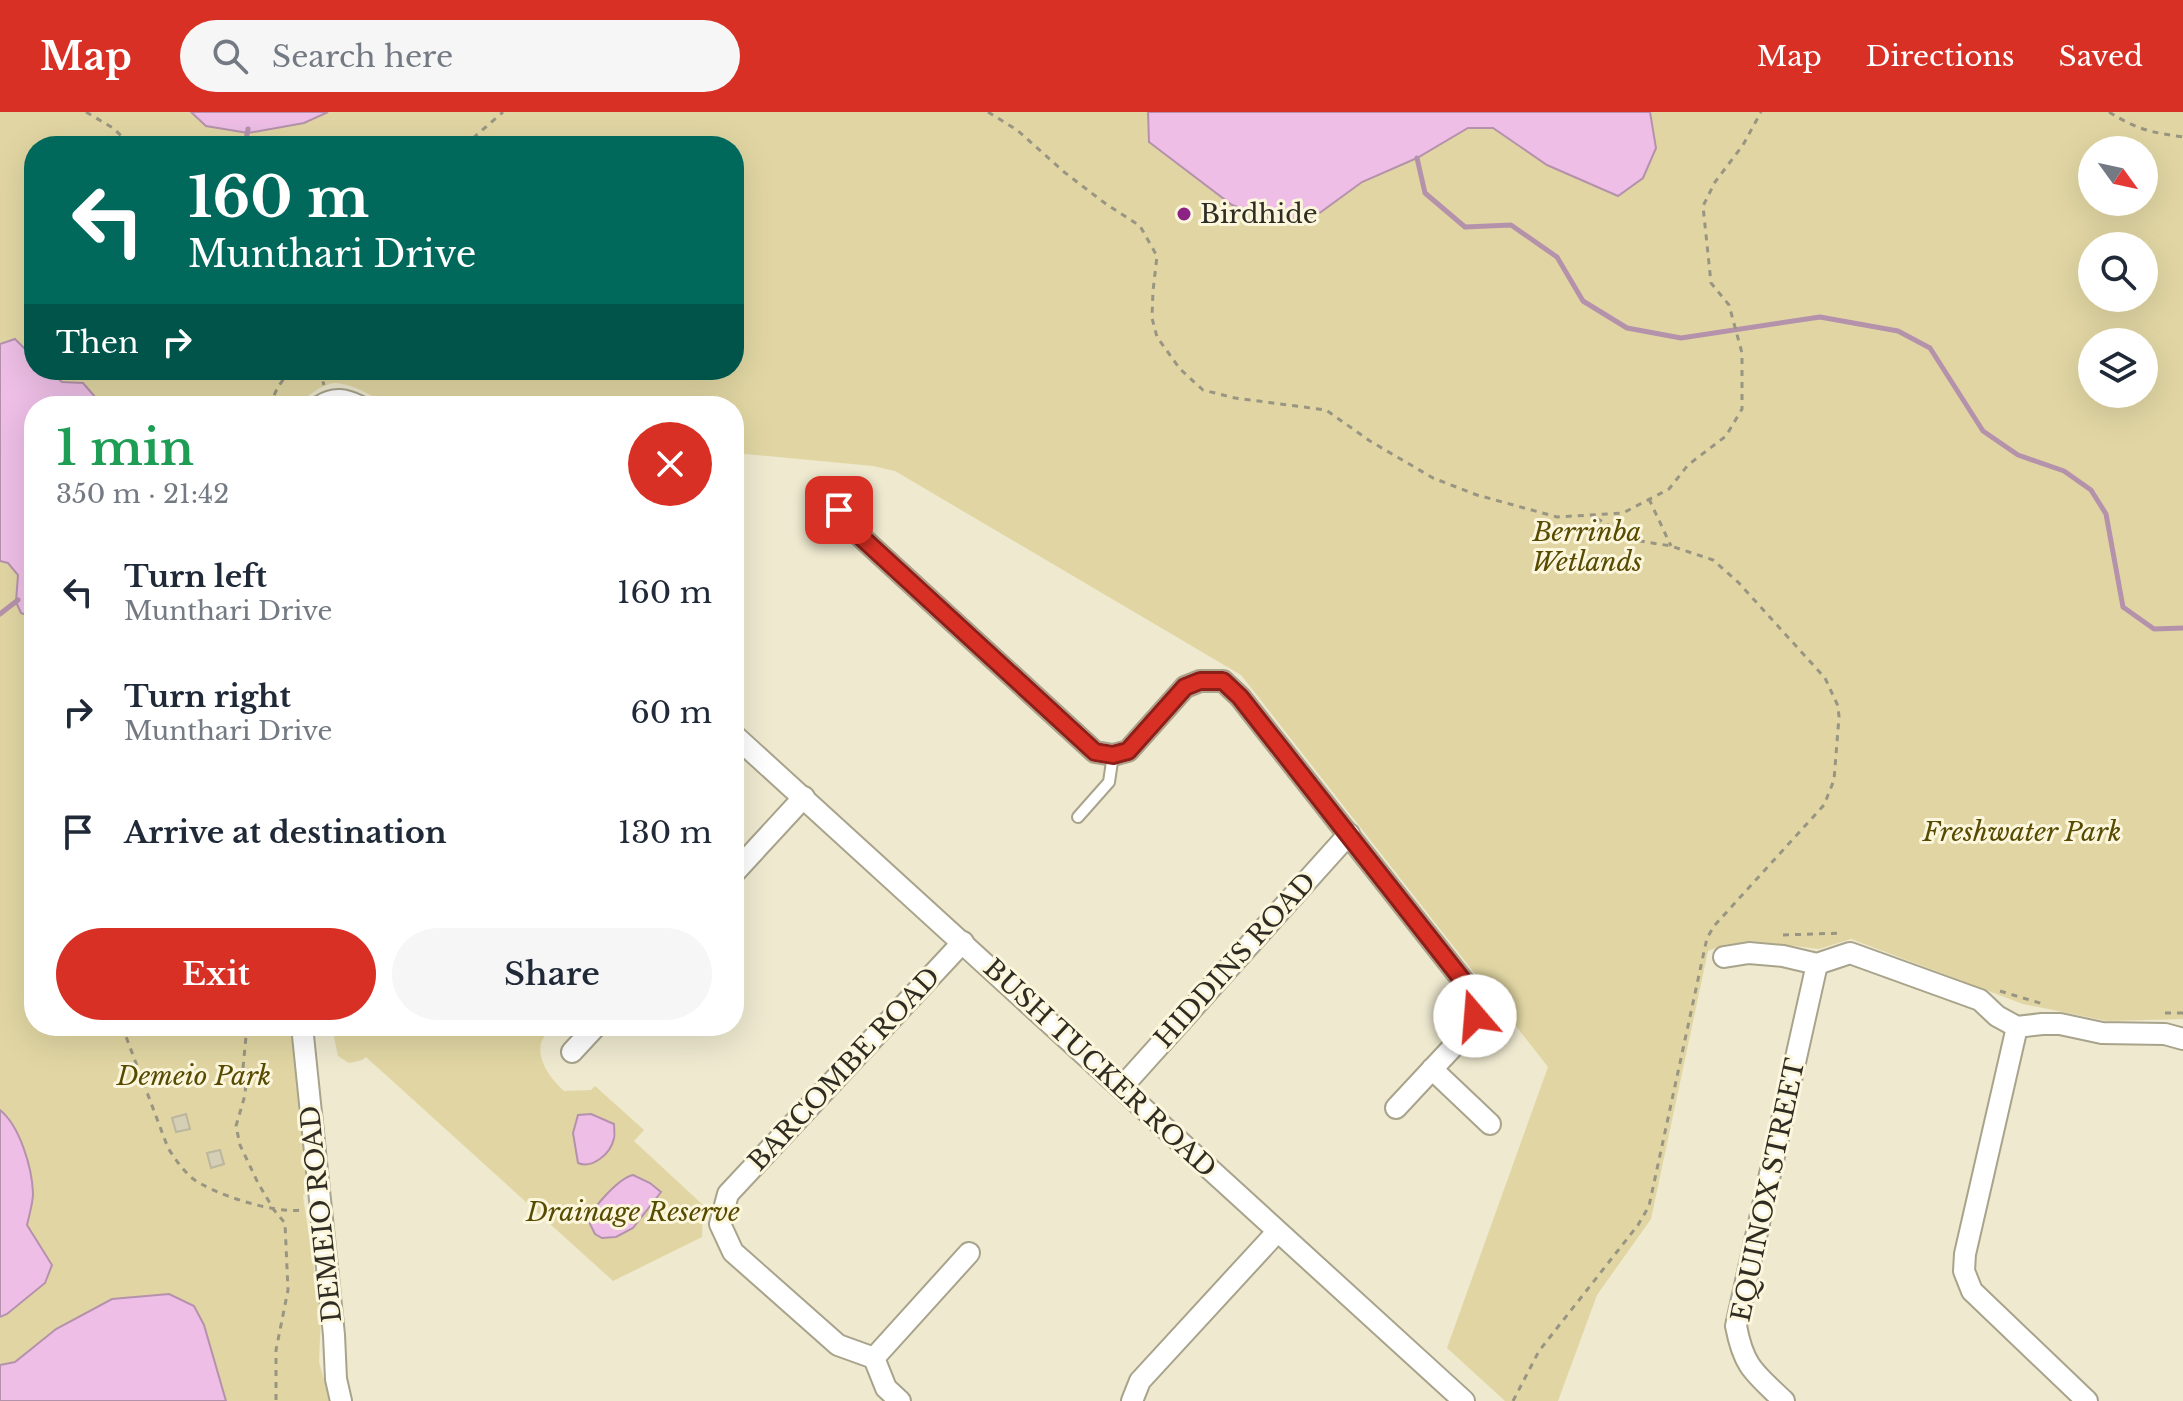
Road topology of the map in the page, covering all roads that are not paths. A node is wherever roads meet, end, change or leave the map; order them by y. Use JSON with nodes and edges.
{"nodes":[{"id":1,"x":832,"y":495,"type":"dead end"},
{"id":2,"x":744,"y":744,"type":"edge"},
{"id":3,"x":1113,"y":755,"type":"junction"},
{"id":4,"x":804,"y":797,"type":"junction"},
{"id":5,"x":1078,"y":817,"type":"dead end"},
{"id":6,"x":1349,"y":834,"type":"junction"},
{"id":7,"x":744,"y":862,"type":"edge"},
{"id":8,"x":963,"y":942,"type":"junction"},
{"id":9,"x":1724,"y":957,"type":"dead end"},
{"id":10,"x":1817,"y":964,"type":"junction"},
{"id":11,"x":2017,"y":1027,"type":"junction"},
{"id":12,"x":303,"y":1036,"type":"edge"},
{"id":13,"x":587,"y":1036,"type":"edge"},
{"id":14,"x":2183,"y":1039,"type":"edge"},
{"id":15,"x":572,"y":1052,"type":"dead end"},
{"id":16,"x":1432,"y":1069,"type":"junction"},
{"id":17,"x":1122,"y":1087,"type":"junction"},
{"id":18,"x":1396,"y":1108,"type":"dead end"},
{"id":19,"x":1490,"y":1124,"type":"dead end"},
{"id":20,"x":1277,"y":1232,"type":"junction"},
{"id":21,"x":969,"y":1253,"type":"dead end"},
{"id":22,"x":874,"y":1358,"type":"junction"},
{"id":23,"x":341,"y":1401,"type":"edge"},
{"id":24,"x":900,"y":1401,"type":"edge"},
{"id":25,"x":1132,"y":1401,"type":"edge"},
{"id":26,"x":1464,"y":1401,"type":"edge"},
{"id":27,"x":1784,"y":1401,"type":"edge"},
{"id":28,"x":2087,"y":1401,"type":"edge"}],
"edges":[{"from":1,"to":3,"type":"street"},
{"from":2,"to":4,"type":"street","name":"BUSH TUCKER ROAD"},
{"from":3,"to":5,"type":"lane"},
{"from":3,"to":6,"type":"street"},
{"from":4,"to":7,"type":"street"},
{"from":4,"to":8,"type":"street","name":"BUSH TUCKER ROAD"},
{"from":6,"to":16,"type":"street"},
{"from":6,"to":17,"type":"street","name":"HIDDINS ROAD"},
{"from":8,"to":17,"type":"street","name":"BUSH TUCKER ROAD"},
{"from":8,"to":22,"type":"street","name":"BARCOMBE ROAD"},
{"from":9,"to":10,"type":"street"},
{"from":10,"to":11,"type":"street"},
{"from":10,"to":27,"type":"street","name":"EQUINOX STREET"},
{"from":11,"to":14,"type":"street"},
{"from":11,"to":28,"type":"street"},
{"from":12,"to":23,"type":"street","name":"DEMEIO ROAD"},
{"from":13,"to":15,"type":"street"},
{"from":16,"to":18,"type":"street"},
{"from":16,"to":19,"type":"street"},
{"from":17,"to":20,"type":"street","name":"BUSH TUCKER ROAD"},
{"from":20,"to":25,"type":"street"},
{"from":20,"to":26,"type":"street","name":"BUSH TUCKER ROAD"},
{"from":21,"to":22,"type":"street"},
{"from":22,"to":24,"type":"street"}]}
